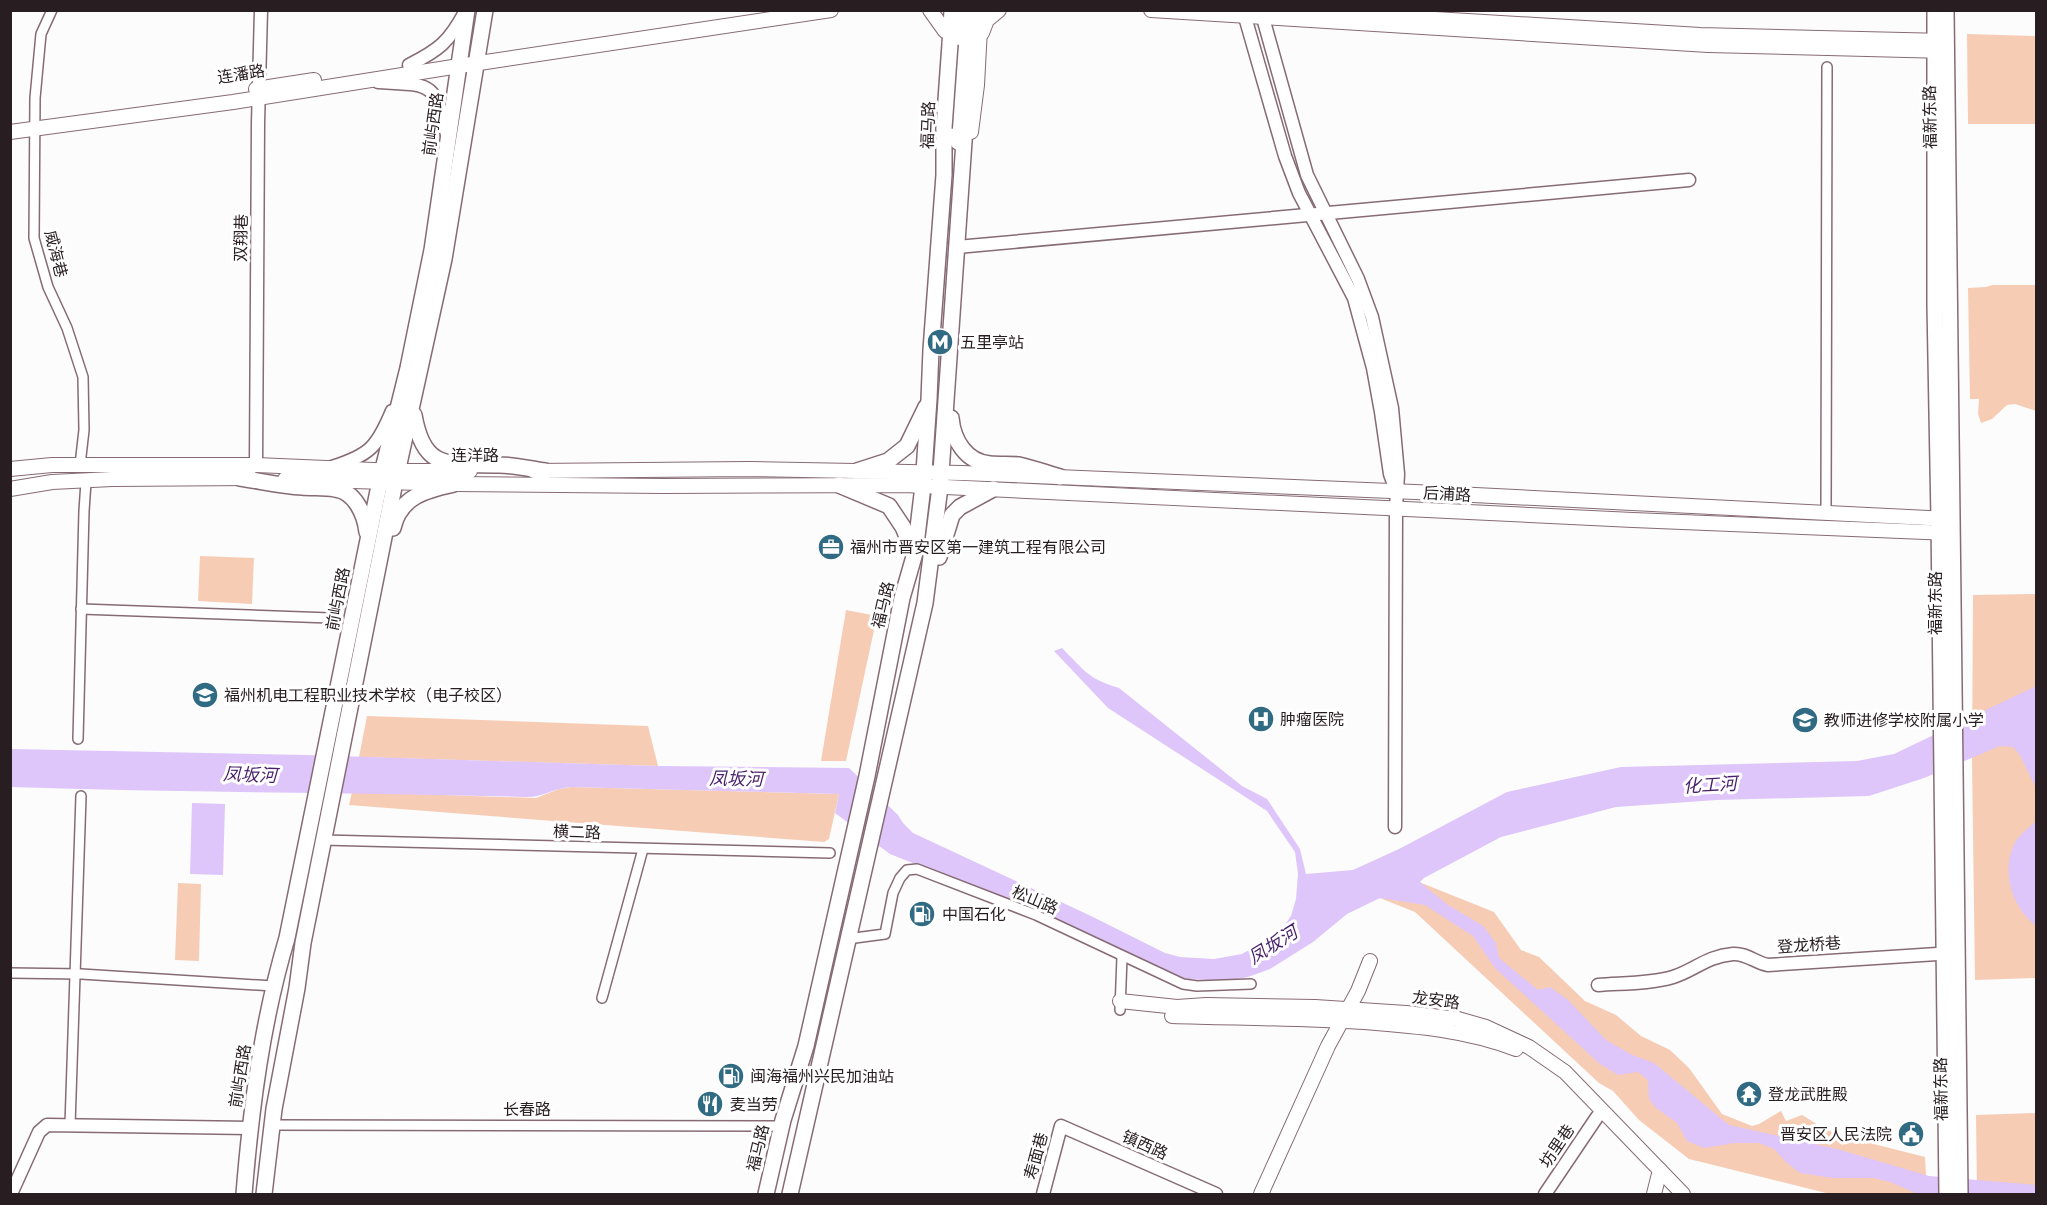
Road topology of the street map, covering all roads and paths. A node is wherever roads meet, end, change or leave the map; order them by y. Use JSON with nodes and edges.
{"nodes":[{"id":1,"x":52,"y":10,"type":"edge"},
{"id":2,"x":261,"y":10,"type":"edge"},
{"id":3,"x":466,"y":10,"type":"edge"},
{"id":4,"x":485,"y":10,"type":"edge"},
{"id":5,"x":773,"y":10,"type":"edge"},
{"id":6,"x":831,"y":10,"type":"edge"},
{"id":7,"x":930,"y":10,"type":"edge"},
{"id":8,"x":946,"y":10,"type":"edge"},
{"id":9,"x":952,"y":10,"type":"edge"},
{"id":10,"x":964,"y":10,"type":"edge"},
{"id":11,"x":972,"y":10,"type":"edge"},
{"id":12,"x":981,"y":10,"type":"edge"},
{"id":13,"x":999,"y":10,"type":"edge"},
{"id":14,"x":1151,"y":10,"type":"edge"},
{"id":15,"x":1286,"y":10,"type":"edge"},
{"id":16,"x":1935,"y":10,"type":"edge"},
{"id":17,"x":1946,"y":10,"type":"edge"},
{"id":18,"x":1252,"y":14,"type":"edge"},
{"id":19,"x":945,"y":31,"type":"junction"},
{"id":20,"x":980,"y":43,"type":"junction"},
{"id":21,"x":1941,"y":46,"type":"junction"},
{"id":22,"x":476,"y":60,"type":"junction"},
{"id":23,"x":460,"y":62,"type":"junction"},
{"id":24,"x":409,"y":65,"type":"junction"},
{"id":25,"x":1827,"y":67,"type":"dead end"},
{"id":26,"x":362,"y":81,"type":"junction"},
{"id":27,"x":259,"y":93,"type":"junction"},
{"id":28,"x":10,"y":123,"type":"edge"},
{"id":29,"x":34,"y":125,"type":"junction"},
{"id":30,"x":965,"y":127,"type":"joint"},
{"id":31,"x":10,"y":132,"type":"edge"},
{"id":32,"x":448,"y":142,"type":"junction"},
{"id":33,"x":944,"y":175,"type":"junction"},
{"id":34,"x":962,"y":175,"type":"junction"},
{"id":35,"x":1689,"y":180,"type":"dead end"},
{"id":36,"x":1324,"y":212,"type":"junction"},
{"id":37,"x":1310,"y":214,"type":"junction"},
{"id":38,"x":957,"y":247,"type":"junction"},
{"id":39,"x":947,"y":381,"type":"junction"},
{"id":40,"x":404,"y":385,"type":"junction"},
{"id":41,"x":930,"y":399,"type":"junction"},
{"id":42,"x":412,"y":408,"type":"junction"},
{"id":43,"x":80,"y":465,"type":"junction"},
{"id":44,"x":256,"y":465,"type":"junction"},
{"id":45,"x":329,"y":468,"type":"junction"},
{"id":46,"x":10,"y":469,"type":"edge"},
{"id":47,"x":545,"y":471,"type":"junction"},
{"id":48,"x":857,"y":471,"type":"junction"},
{"id":49,"x":389,"y":476,"type":"junction"},
{"id":50,"x":1060,"y":477,"type":"junction"},
{"id":51,"x":240,"y":478,"type":"junction"},
{"id":52,"x":924,"y":479,"type":"junction"},
{"id":53,"x":940,"y":480,"type":"junction"},
{"id":54,"x":86,"y":482,"type":"junction"},
{"id":55,"x":454,"y":483,"type":"junction"},
{"id":56,"x":839,"y":485,"type":"junction"},
{"id":57,"x":10,"y":489,"type":"edge"},
{"id":58,"x":993,"y":489,"type":"junction"},
{"id":59,"x":1396,"y":492,"type":"junction"},
{"id":60,"x":1396,"y":508,"type":"junction"},
{"id":61,"x":1826,"y":513,"type":"junction"},
{"id":62,"x":1946,"y":526,"type":"junction"},
{"id":63,"x":366,"y":550,"type":"junction"},
{"id":64,"x":915,"y":553,"type":"junction"},
{"id":65,"x":925,"y":603,"type":"junction"},
{"id":66,"x":81,"y":609,"type":"junction"},
{"id":67,"x":330,"y":618,"type":"dead end"},
{"id":68,"x":365,"y":632,"type":"junction"},
{"id":69,"x":78,"y":739,"type":"dead end"},
{"id":70,"x":81,"y":796,"type":"dead end"},
{"id":71,"x":1395,"y":827,"type":"dead end"},
{"id":72,"x":323,"y":840,"type":"junction"},
{"id":73,"x":643,"y":849,"type":"junction"},
{"id":74,"x":830,"y":853,"type":"dead end"},
{"id":75,"x":848,"y":939,"type":"junction"},
{"id":76,"x":1950,"y":953,"type":"junction"},
{"id":77,"x":1122,"y":957,"type":"junction"},
{"id":78,"x":1374,"y":962,"type":"dead end"},
{"id":79,"x":10,"y":973,"type":"edge"},
{"id":80,"x":76,"y":974,"type":"junction"},
{"id":81,"x":1251,"y":984,"type":"dead end"},
{"id":82,"x":1598,"y":985,"type":"dead end"},
{"id":83,"x":273,"y":986,"type":"junction"},
{"id":84,"x":602,"y":998,"type":"dead end"},
{"id":85,"x":1120,"y":1005,"type":"joint"},
{"id":86,"x":1349,"y":1016,"type":"junction"},
{"id":87,"x":1597,"y":1117,"type":"junction"},
{"id":88,"x":70,"y":1125,"type":"junction"},
{"id":89,"x":271,"y":1125,"type":"junction"},
{"id":90,"x":782,"y":1126,"type":"junction"},
{"id":91,"x":1061,"y":1126,"type":"joint"},
{"id":92,"x":250,"y":1128,"type":"junction"},
{"id":93,"x":1953,"y":1173,"type":"junction"},
{"id":94,"x":1662,"y":1186,"type":"edge"},
{"id":95,"x":11,"y":1194,"type":"edge"},
{"id":96,"x":244,"y":1194,"type":"edge"},
{"id":97,"x":264,"y":1194,"type":"edge"},
{"id":98,"x":766,"y":1194,"type":"edge"},
{"id":99,"x":790,"y":1194,"type":"edge"},
{"id":100,"x":1043,"y":1194,"type":"edge"},
{"id":101,"x":1216,"y":1194,"type":"edge"},
{"id":102,"x":1261,"y":1194,"type":"edge"},
{"id":103,"x":1271,"y":1194,"type":"edge"},
{"id":104,"x":1545,"y":1194,"type":"edge"},
{"id":105,"x":1683,"y":1194,"type":"edge"},
{"id":106,"x":1947,"y":1194,"type":"edge"},
{"id":107,"x":1960,"y":1194,"type":"edge"}],
"edges":[{"from":1,"to":29,"type":"street","name":"威海巷"},
{"from":2,"to":27,"type":"street","name":"双翔巷"},
{"from":3,"to":23,"type":"main road","name":"前屿西路"},
{"from":3,"to":24,"type":"street"},
{"from":4,"to":22,"type":"main road","name":"前屿西路"},
{"from":5,"to":22,"type":"main road"},
{"from":6,"to":22,"type":"main road"},
{"from":7,"to":19,"type":"main road"},
{"from":8,"to":19,"type":"main road"},
{"from":9,"to":33,"type":"main road","name":"福马路","bridge":true},
{"from":10,"to":34,"type":"main road","name":"福马路"},
{"from":11,"to":30,"type":"highway"},
{"from":12,"to":20,"type":"main road"},
{"from":13,"to":20,"type":"main road"},
{"from":14,"to":18,"type":"main road"},
{"from":15,"to":21,"type":"main road"},
{"from":16,"to":21,"type":"main road","name":"福新东路"},
{"from":17,"to":21,"type":"main road","name":"福新东路"},
{"from":18,"to":21,"type":"main road"},
{"from":18,"to":36,"type":"street"},
{"from":18,"to":37,"type":"street"},
{"from":19,"to":33,"type":"main road"},
{"from":20,"to":34,"type":"main road"},
{"from":21,"to":62,"type":"main road","name":"福新东路"},
{"from":22,"to":23,"type":"main road","name":"连潘路"},
{"from":22,"to":42,"type":"main road","name":"前屿西路"},
{"from":23,"to":24,"type":"main road","name":"连潘路"},
{"from":23,"to":26,"type":"main road","name":"连潘路"},
{"from":23,"to":32,"type":"main road","name":"前屿西路"},
{"from":24,"to":27,"type":"main road","name":"连潘路"},
{"from":25,"to":61,"type":"street"},
{"from":26,"to":27,"type":"main road","name":"连潘路"},
{"from":26,"to":32,"type":"street"},
{"from":27,"to":29,"type":"main road","name":"连潘路"},
{"from":27,"to":44,"type":"street","name":"双翔巷"},
{"from":28,"to":29,"type":"main road","name":"连潘路"},
{"from":29,"to":31,"type":"main road","name":"连潘路"},
{"from":29,"to":43,"type":"street","name":"威海巷"},
{"from":30,"to":34,"type":"main road","name":"福马路"},
{"from":32,"to":40,"type":"main road","name":"前屿西路"},
{"from":33,"to":41,"type":"main road","name":"福马路"},
{"from":34,"to":38,"type":"main road","name":"福马路"},
{"from":35,"to":36,"type":"street"},
{"from":36,"to":37,"type":"street"},
{"from":36,"to":59,"type":"street"},
{"from":37,"to":38,"type":"street"},
{"from":37,"to":59,"type":"street"},
{"from":38,"to":39,"type":"main road","name":"福马路"},
{"from":39,"to":50,"type":"main road"},
{"from":39,"to":53,"type":"main road","name":"福马路"},
{"from":40,"to":45,"type":"street"},
{"from":40,"to":49,"type":"main road","name":"前屿西路"},
{"from":41,"to":48,"type":"main road"},
{"from":41,"to":52,"type":"main road","name":"福马路"},
{"from":42,"to":47,"type":"main road"},
{"from":42,"to":49,"type":"main road","name":"前屿西路"},
{"from":43,"to":44,"type":"main road","name":"连洋路"},
{"from":43,"to":46,"type":"main road","name":"连洋路"},
{"from":44,"to":45,"type":"main road","name":"连洋路"},
{"from":45,"to":49,"type":"main road","name":"连洋路"},
{"from":47,"to":48,"type":"main road","name":"连洋路"},
{"from":47,"to":49,"type":"main road","name":"连洋路"},
{"from":48,"to":52,"type":"main road","name":"连洋路"},
{"from":49,"to":51,"type":"main road","name":"连洋路"},
{"from":49,"to":55,"type":"main road","name":"连洋路"},
{"from":49,"to":63,"type":"main road","name":"前屿西路"},
{"from":49,"to":68,"type":"main road","name":"前屿西路"},
{"from":50,"to":53,"type":"main road","name":"后浦路"},
{"from":50,"to":59,"type":"main road","name":"后浦路"},
{"from":51,"to":54,"type":"main road","name":"连洋路"},
{"from":51,"to":63,"type":"main road"},
{"from":52,"to":53,"type":"main road","name":"连洋路"},
{"from":52,"to":56,"type":"main road","name":"连洋路"},
{"from":52,"to":64,"type":"main road","name":"福马路"},
{"from":53,"to":58,"type":"main road","name":"后浦路"},
{"from":53,"to":65,"type":"main road","name":"福马路"},
{"from":54,"to":57,"type":"main road","name":"连洋路"},
{"from":54,"to":66,"type":"street"},
{"from":55,"to":56,"type":"main road","name":"连洋路"},
{"from":55,"to":68,"type":"main road"},
{"from":56,"to":64,"type":"main road"},
{"from":58,"to":60,"type":"main road","name":"后浦路"},
{"from":58,"to":65,"type":"main road"},
{"from":59,"to":60,"type":"street"},
{"from":59,"to":61,"type":"main road","name":"后浦路"},
{"from":60,"to":62,"type":"main road","name":"后浦路"},
{"from":60,"to":71,"type":"street"},
{"from":61,"to":62,"type":"main road","name":"后浦路"},
{"from":62,"to":76,"type":"main road","name":"福新东路"},
{"from":63,"to":83,"type":"main road","name":"前屿西路"},
{"from":64,"to":90,"type":"main road","name":"福马路"},
{"from":65,"to":75,"type":"main road","name":"福马路"},
{"from":66,"to":67,"type":"street"},
{"from":66,"to":69,"type":"street"},
{"from":68,"to":72,"type":"main road","name":"前屿西路"},
{"from":70,"to":80,"type":"street"},
{"from":72,"to":73,"type":"street","name":"横二路"},
{"from":72,"to":89,"type":"main road","name":"前屿西路"},
{"from":73,"to":74,"type":"street","name":"横二路"},
{"from":73,"to":84,"type":"street"},
{"from":75,"to":77,"type":"street","name":"松山路"},
{"from":75,"to":99,"type":"main road","name":"福马路"},
{"from":76,"to":82,"type":"street","name":"登龙桥巷"},
{"from":76,"to":93,"type":"main road","name":"福新东路"},
{"from":77,"to":81,"type":"street","name":"松山路"},
{"from":77,"to":85,"type":"street"},
{"from":78,"to":86,"type":"main road"},
{"from":79,"to":80,"type":"street"},
{"from":80,"to":83,"type":"street"},
{"from":80,"to":88,"type":"street"},
{"from":83,"to":92,"type":"main road","name":"前屿西路"},
{"from":85,"to":86,"type":"main road","name":"龙安路"},
{"from":86,"to":87,"type":"main road","name":"龙安路"},
{"from":86,"to":94,"type":"main road","name":"龙安路"},
{"from":86,"to":102,"type":"main road"},
{"from":86,"to":103,"type":"main road"},
{"from":87,"to":94,"type":"main road","name":"龙安路"},
{"from":87,"to":104,"type":"street","name":"坊里巷"},
{"from":88,"to":92,"type":"street"},
{"from":88,"to":95,"type":"street"},
{"from":89,"to":90,"type":"street","name":"长春路"},
{"from":89,"to":97,"type":"main road","name":"前屿西路"},
{"from":90,"to":98,"type":"main road","name":"福马路"},
{"from":91,"to":100,"type":"street","name":"寿面巷"},
{"from":91,"to":101,"type":"street","name":"镇西路"},
{"from":92,"to":96,"type":"main road","name":"前屿西路"},
{"from":93,"to":106,"type":"main road","name":"福新东路"},
{"from":93,"to":107,"type":"main road","name":"福新东路"},
{"from":94,"to":105,"type":"main road","name":"龙安路"}]}
